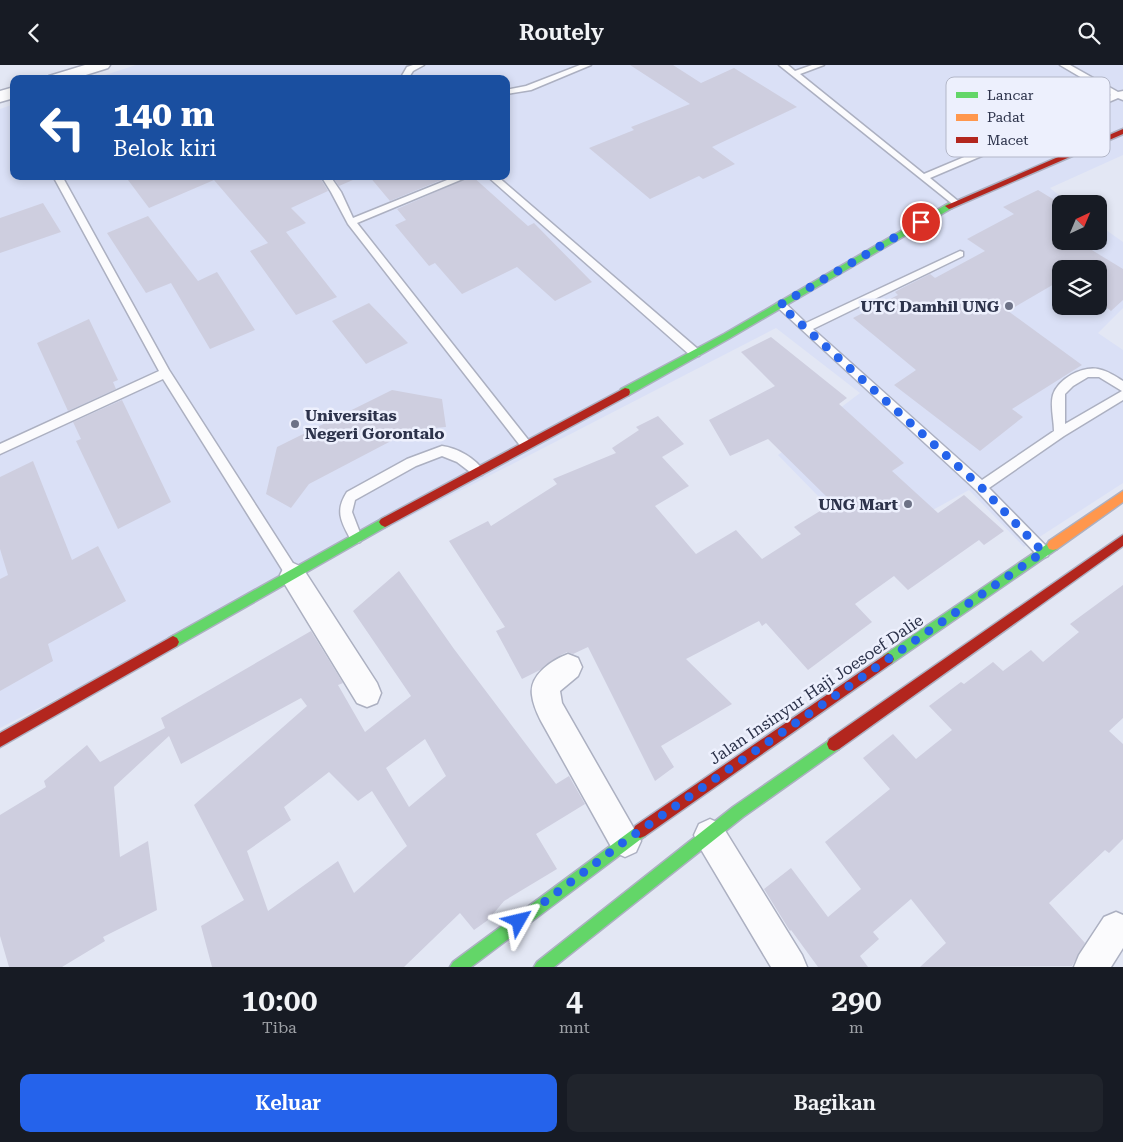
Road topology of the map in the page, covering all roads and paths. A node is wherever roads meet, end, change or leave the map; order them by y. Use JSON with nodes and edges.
{"nodes":[{"id":1,"x":102,"y":65,"type":"edge"},
{"id":2,"x":420,"y":65,"type":"edge"},
{"id":3,"x":587,"y":65,"type":"edge"},
{"id":4,"x":783,"y":65,"type":"edge"},
{"id":5,"x":820,"y":65,"type":"edge"},
{"id":6,"x":1064,"y":65,"type":"edge"},
{"id":7,"x":793,"y":74,"type":"junction"},
{"id":8,"x":68,"y":75,"type":"edge"},
{"id":9,"x":406,"y":75,"type":"edge"},
{"id":10,"x":1087,"y":77,"type":"edge"},
{"id":11,"x":510,"y":92,"type":"edge"},
{"id":12,"x":1123,"y":131,"type":"edge"},
{"id":13,"x":1110,"y":137,"type":"edge"},
{"id":14,"x":973,"y":157,"type":"edge"},
{"id":15,"x":1063,"y":157,"type":"edge"},
{"id":16,"x":925,"y":177,"type":"junction"},
{"id":17,"x":59,"y":180,"type":"edge"},
{"id":18,"x":328,"y":180,"type":"edge"},
{"id":19,"x":456,"y":180,"type":"edge"},
{"id":20,"x":496,"y":180,"type":"edge"},
{"id":21,"x":956,"y":203,"type":"junction"},
{"id":22,"x":351,"y":222,"type":"junction"},
{"id":23,"x":960,"y":254,"type":"dead end"},
{"id":24,"x":780,"y":305,"type":"junction"},
{"id":25,"x":805,"y":328,"type":"junction"},
{"id":26,"x":694,"y":353,"type":"junction"},
{"id":27,"x":165,"y":373,"type":"junction"},
{"id":28,"x":1123,"y":387,"type":"edge"},
{"id":29,"x":1123,"y":395,"type":"edge"},
{"id":30,"x":1060,"y":433,"type":"junction"},
{"id":31,"x":526,"y":445,"type":"junction"},
{"id":32,"x":0,"y":449,"type":"edge"},
{"id":33,"x":478,"y":473,"type":"junction"},
{"id":34,"x":981,"y":487,"type":"junction"},
{"id":35,"x":1123,"y":496,"type":"edge"},
{"id":36,"x":356,"y":538,"type":"junction"},
{"id":37,"x":1123,"y":540,"type":"edge"},
{"id":38,"x":1043,"y":552,"type":"junction"},
{"id":39,"x":293,"y":575,"type":"junction"},
{"id":40,"x":568,"y":667,"type":"dead end"},
{"id":41,"x":367,"y":693,"type":"dead end"},
{"id":42,"x":0,"y":740,"type":"edge"},
{"id":43,"x":713,"y":779,"type":"junction"},
{"id":44,"x":723,"y":792,"type":"dead end"},
{"id":45,"x":710,"y":835,"type":"junction"},
{"id":46,"x":625,"y":841,"type":"junction"},
{"id":47,"x":1116,"y":929,"type":"dead end"},
{"id":48,"x":458,"y":967,"type":"edge"},
{"id":49,"x":542,"y":967,"type":"edge"},
{"id":50,"x":790,"y":967,"type":"edge"},
{"id":51,"x":1091,"y":967,"type":"edge"}],
"edges":[{"from":1,"to":8,"type":"street"},
{"from":2,"to":9,"type":"lane"},
{"from":3,"to":11,"type":"lane"},
{"from":4,"to":7,"type":"lane"},
{"from":5,"to":7,"type":"lane"},
{"from":6,"to":10,"type":"lane"},
{"from":7,"to":16,"type":"lane"},
{"from":12,"to":13,"type":"street"},
{"from":14,"to":16,"type":"lane"},
{"from":15,"to":21,"type":"street"},
{"from":16,"to":21,"type":"lane"},
{"from":17,"to":27,"type":"lane"},
{"from":18,"to":22,"type":"lane"},
{"from":19,"to":22,"type":"lane"},
{"from":20,"to":26,"type":"lane"},
{"from":21,"to":24,"type":"street"},
{"from":22,"to":31,"type":"lane"},
{"from":23,"to":25,"type":"lane"},
{"from":24,"to":25,"type":"lane"},
{"from":24,"to":26,"type":"street"},
{"from":25,"to":34,"type":"lane"},
{"from":26,"to":31,"type":"street"},
{"from":27,"to":32,"type":"lane"},
{"from":27,"to":39,"type":"lane"},
{"from":28,"to":30,"type":"lane"},
{"from":29,"to":30,"type":"lane"},
{"from":30,"to":34,"type":"lane"},
{"from":31,"to":33,"type":"street"},
{"from":33,"to":36,"type":"street"},
{"from":33,"to":36,"type":"lane"},
{"from":34,"to":38,"type":"lane"},
{"from":35,"to":38,"type":"street","name":"Jalan Insinyur Haji Joesoef Dalie"},
{"from":36,"to":39,"type":"street"},
{"from":37,"to":45,"type":"street"},
{"from":38,"to":43,"type":"street","name":"Jalan Insinyur Haji Joesoef Dalie"},
{"from":39,"to":41,"type":"street"},
{"from":39,"to":42,"type":"street"},
{"from":40,"to":46,"type":"street"},
{"from":43,"to":44,"type":"street"},
{"from":43,"to":46,"type":"street","name":"Jalan Insinyur Haji Joesoef Dalie"},
{"from":45,"to":49,"type":"street"},
{"from":45,"to":50,"type":"street"},
{"from":46,"to":48,"type":"street","name":"Jalan Insinyur Haji Joesoef Dalie"},
{"from":47,"to":51,"type":"street"}]}
